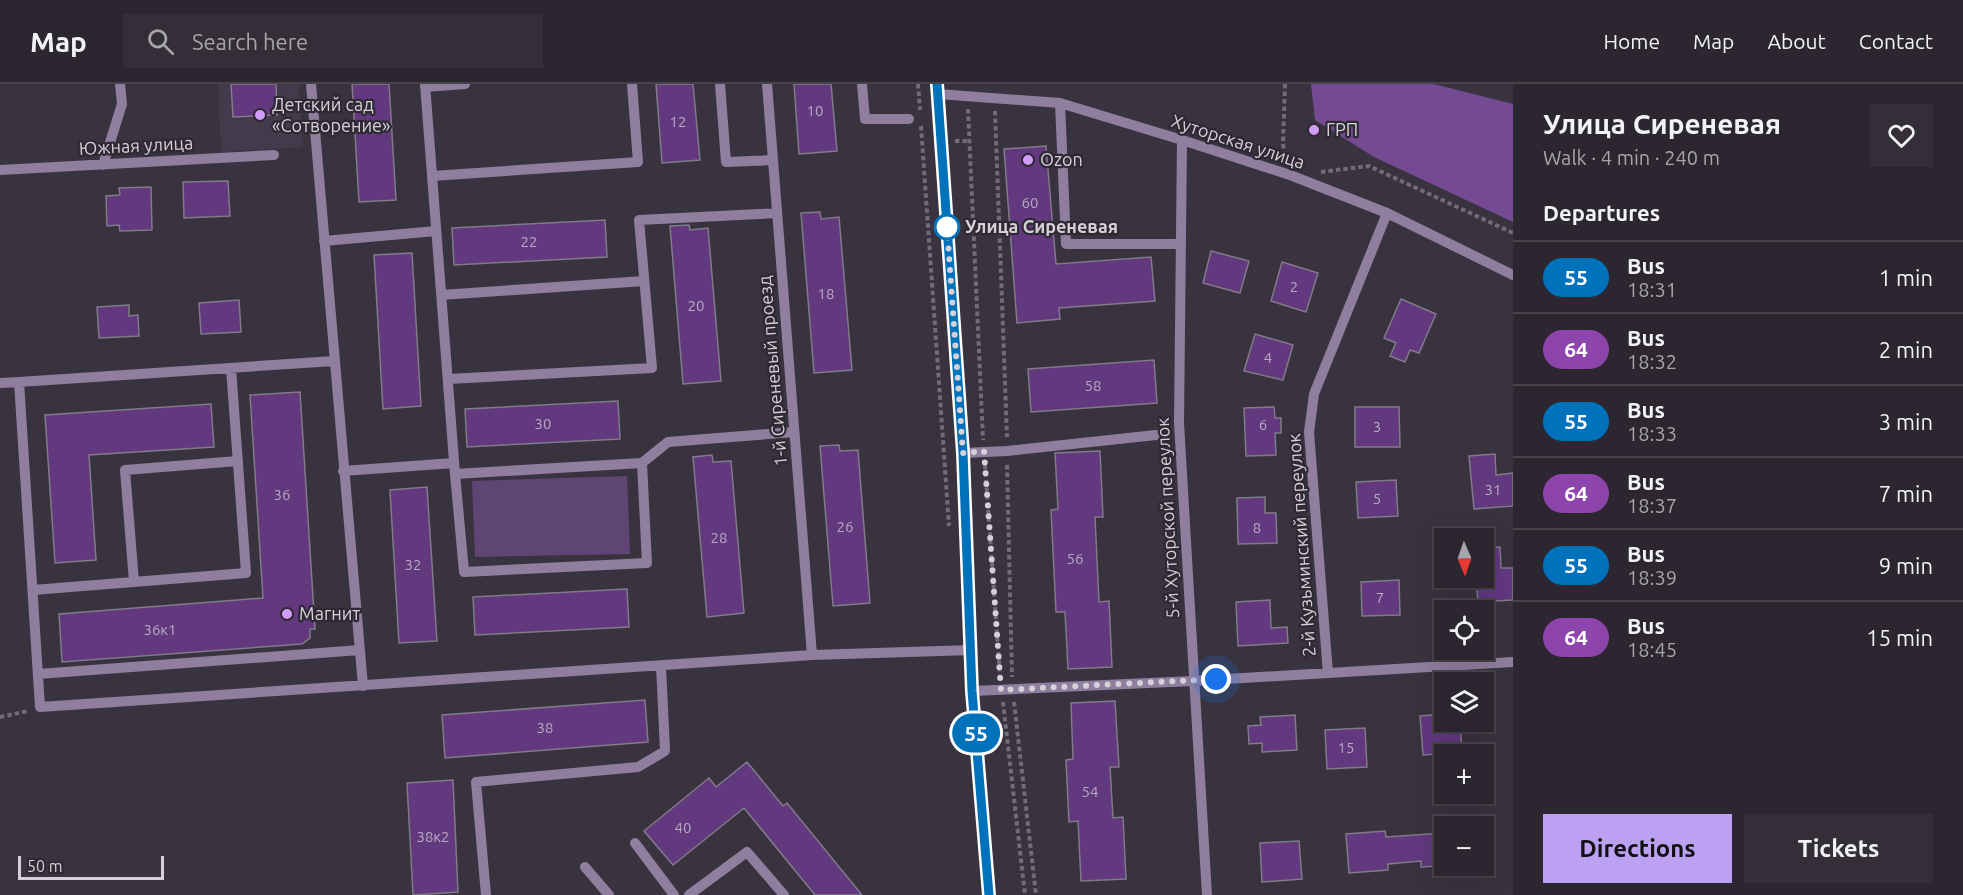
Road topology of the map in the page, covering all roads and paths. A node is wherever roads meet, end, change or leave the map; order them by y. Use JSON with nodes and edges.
{"nodes":[{"id":1,"x":120,"y":84,"type":"edge"},
{"id":2,"x":311,"y":84,"type":"edge"},
{"id":3,"x":465,"y":84,"type":"edge"},
{"id":4,"x":632,"y":84,"type":"edge"},
{"id":5,"x":720,"y":84,"type":"edge"},
{"id":6,"x":766,"y":84,"type":"edge"},
{"id":7,"x":862,"y":84,"type":"edge"},
{"id":8,"x":918,"y":84,"type":"edge"},
{"id":9,"x":1285,"y":84,"type":"edge"},
{"id":10,"x":425,"y":85,"type":"edge"},
{"id":11,"x":937,"y":89,"type":"edge"},
{"id":12,"x":967,"y":95,"type":"junction"},
{"id":13,"x":995,"y":98,"type":"junction"},
{"id":14,"x":1060,"y":103,"type":"junction"},
{"id":15,"x":909,"y":119,"type":"dead end"},
{"id":16,"x":1182,"y":140,"type":"junction"},
{"id":17,"x":274,"y":155,"type":"dead end"},
{"id":18,"x":773,"y":160,"type":"junction"},
{"id":19,"x":103,"y":165,"type":"junction"},
{"id":20,"x":0,"y":170,"type":"edge"},
{"id":21,"x":1290,"y":175,"type":"junction"},
{"id":22,"x":432,"y":176,"type":"junction"},
{"id":23,"x":777,"y":213,"type":"junction"},
{"id":24,"x":1387,"y":213,"type":"junction"},
{"id":25,"x":436,"y":231,"type":"junction"},
{"id":26,"x":1513,"y":233,"type":"edge"},
{"id":27,"x":324,"y":241,"type":"junction"},
{"id":28,"x":1179,"y":243,"type":"junction"},
{"id":29,"x":1513,"y":275,"type":"edge"},
{"id":30,"x":644,"y":281,"type":"junction"},
{"id":31,"x":441,"y":295,"type":"junction"},
{"id":32,"x":334,"y":361,"type":"junction"},
{"id":33,"x":231,"y":368,"type":"junction"},
{"id":34,"x":448,"y":379,"type":"junction"},
{"id":35,"x":19,"y":382,"type":"junction"},
{"id":36,"x":0,"y":383,"type":"edge"},
{"id":37,"x":794,"y":432,"type":"junction"},
{"id":38,"x":1156,"y":435,"type":"dead end"},
{"id":39,"x":984,"y":451,"type":"junction"},
{"id":40,"x":1007,"y":451,"type":"junction"},
{"id":41,"x":963,"y":453,"type":"junction"},
{"id":42,"x":238,"y":461,"type":"junction"},
{"id":43,"x":642,"y":463,"type":"junction"},
{"id":44,"x":343,"y":471,"type":"junction"},
{"id":45,"x":455,"y":474,"type":"junction"},
{"id":46,"x":950,"y":536,"type":"dead end"},
{"id":47,"x":134,"y":582,"type":"junction"},
{"id":48,"x":33,"y":590,"type":"junction"},
{"id":49,"x":360,"y":650,"type":"junction"},
{"id":50,"x":972,"y":650,"type":"junction"},
{"id":51,"x":812,"y":655,"type":"junction"},
{"id":52,"x":1513,"y":662,"type":"edge"},
{"id":53,"x":662,"y":665,"type":"junction"},
{"id":54,"x":1328,"y":673,"type":"junction"},
{"id":55,"x":38,"y":674,"type":"junction"},
{"id":56,"x":1193,"y":681,"type":"junction"},
{"id":57,"x":363,"y":686,"type":"junction"},
{"id":58,"x":1007,"y":689,"type":"junction"},
{"id":59,"x":972,"y":691,"type":"junction"},
{"id":60,"x":40,"y":707,"type":"junction"},
{"id":61,"x":0,"y":717,"type":"edge"},
{"id":62,"x":635,"y":843,"type":"dead end"},
{"id":63,"x":585,"y":867,"type":"dead end"},
{"id":64,"x":486,"y":895,"type":"edge"},
{"id":65,"x":609,"y":895,"type":"edge"},
{"id":66,"x":674,"y":895,"type":"edge"},
{"id":67,"x":689,"y":895,"type":"edge"},
{"id":68,"x":784,"y":895,"type":"edge"},
{"id":69,"x":989,"y":895,"type":"edge"},
{"id":70,"x":1024,"y":895,"type":"edge"},
{"id":71,"x":1036,"y":895,"type":"edge"},
{"id":72,"x":1207,"y":895,"type":"edge"}],
"edges":[{"from":1,"to":19,"type":"street"},
{"from":2,"to":27,"type":"street"},
{"from":3,"to":10,"type":"street"},
{"from":4,"to":22,"type":"street"},
{"from":5,"to":18,"type":"street"},
{"from":6,"to":18,"type":"street","name":"1-й Сиреневый проезд"},
{"from":7,"to":15,"type":"street"},
{"from":8,"to":46,"type":"path"},
{"from":9,"to":21,"type":"path"},
{"from":10,"to":22,"type":"street"},
{"from":11,"to":12,"type":"street","name":"Хуторская улица"},
{"from":11,"to":41,"type":"street"},
{"from":12,"to":13,"type":"street","name":"Хуторская улица"},
{"from":12,"to":39,"type":"path"},
{"from":13,"to":14,"type":"street","name":"Хуторская улица"},
{"from":13,"to":40,"type":"path"},
{"from":14,"to":16,"type":"street","name":"Хуторская улица"},
{"from":14,"to":28,"type":"street"},
{"from":16,"to":21,"type":"street","name":"Хуторская улица"},
{"from":16,"to":28,"type":"street","name":"5-й Хуторской переулок"},
{"from":17,"to":19,"type":"street","name":"Южная улица"},
{"from":18,"to":23,"type":"street","name":"1-й Сиреневый проезд"},
{"from":19,"to":20,"type":"street","name":"Южная улица"},
{"from":21,"to":24,"type":"street","name":"Хуторская улица"},
{"from":21,"to":26,"type":"path"},
{"from":22,"to":25,"type":"street"},
{"from":23,"to":30,"type":"street"},
{"from":23,"to":37,"type":"street","name":"1-й Сиреневый проезд"},
{"from":24,"to":29,"type":"street","name":"Хуторская улица"},
{"from":24,"to":54,"type":"street","name":"2-й Кузьминский переулок"},
{"from":25,"to":27,"type":"street"},
{"from":25,"to":31,"type":"street"},
{"from":27,"to":32,"type":"street"},
{"from":28,"to":56,"type":"street","name":"5-й Хуторской переулок"},
{"from":30,"to":31,"type":"street"},
{"from":30,"to":34,"type":"street"},
{"from":31,"to":34,"type":"street"},
{"from":32,"to":33,"type":"street"},
{"from":32,"to":44,"type":"street"},
{"from":33,"to":35,"type":"street"},
{"from":33,"to":42,"type":"street"},
{"from":34,"to":45,"type":"street"},
{"from":35,"to":36,"type":"street"},
{"from":35,"to":48,"type":"street"},
{"from":37,"to":43,"type":"street"},
{"from":37,"to":51,"type":"street","name":"1-й Сиреневый проезд"},
{"from":38,"to":40,"type":"street"},
{"from":39,"to":40,"type":"street"},
{"from":39,"to":41,"type":"street"},
{"from":39,"to":58,"type":"path"},
{"from":40,"to":58,"type":"path"},
{"from":41,"to":50,"type":"street"},
{"from":42,"to":47,"type":"street"},
{"from":42,"to":47,"type":"street"},
{"from":43,"to":45,"type":"street"},
{"from":43,"to":45,"type":"street"},
{"from":44,"to":45,"type":"street"},
{"from":44,"to":49,"type":"street"},
{"from":47,"to":48,"type":"street"},
{"from":48,"to":55,"type":"street"},
{"from":49,"to":55,"type":"street"},
{"from":49,"to":57,"type":"street"},
{"from":50,"to":51,"type":"street"},
{"from":50,"to":59,"type":"street"},
{"from":51,"to":53,"type":"street"},
{"from":52,"to":54,"type":"street"},
{"from":53,"to":57,"type":"street"},
{"from":53,"to":64,"type":"street"},
{"from":54,"to":56,"type":"street"},
{"from":55,"to":60,"type":"street"},
{"from":56,"to":58,"type":"street"},
{"from":56,"to":72,"type":"street","name":"5-й Хуторской переулок"},
{"from":57,"to":60,"type":"street"},
{"from":58,"to":59,"type":"street"},
{"from":58,"to":70,"type":"path"},
{"from":58,"to":71,"type":"path"},
{"from":59,"to":69,"type":"street"},
{"from":60,"to":61,"type":"path"},
{"from":62,"to":66,"type":"street"},
{"from":63,"to":65,"type":"street"},
{"from":67,"to":68,"type":"street"}]}
